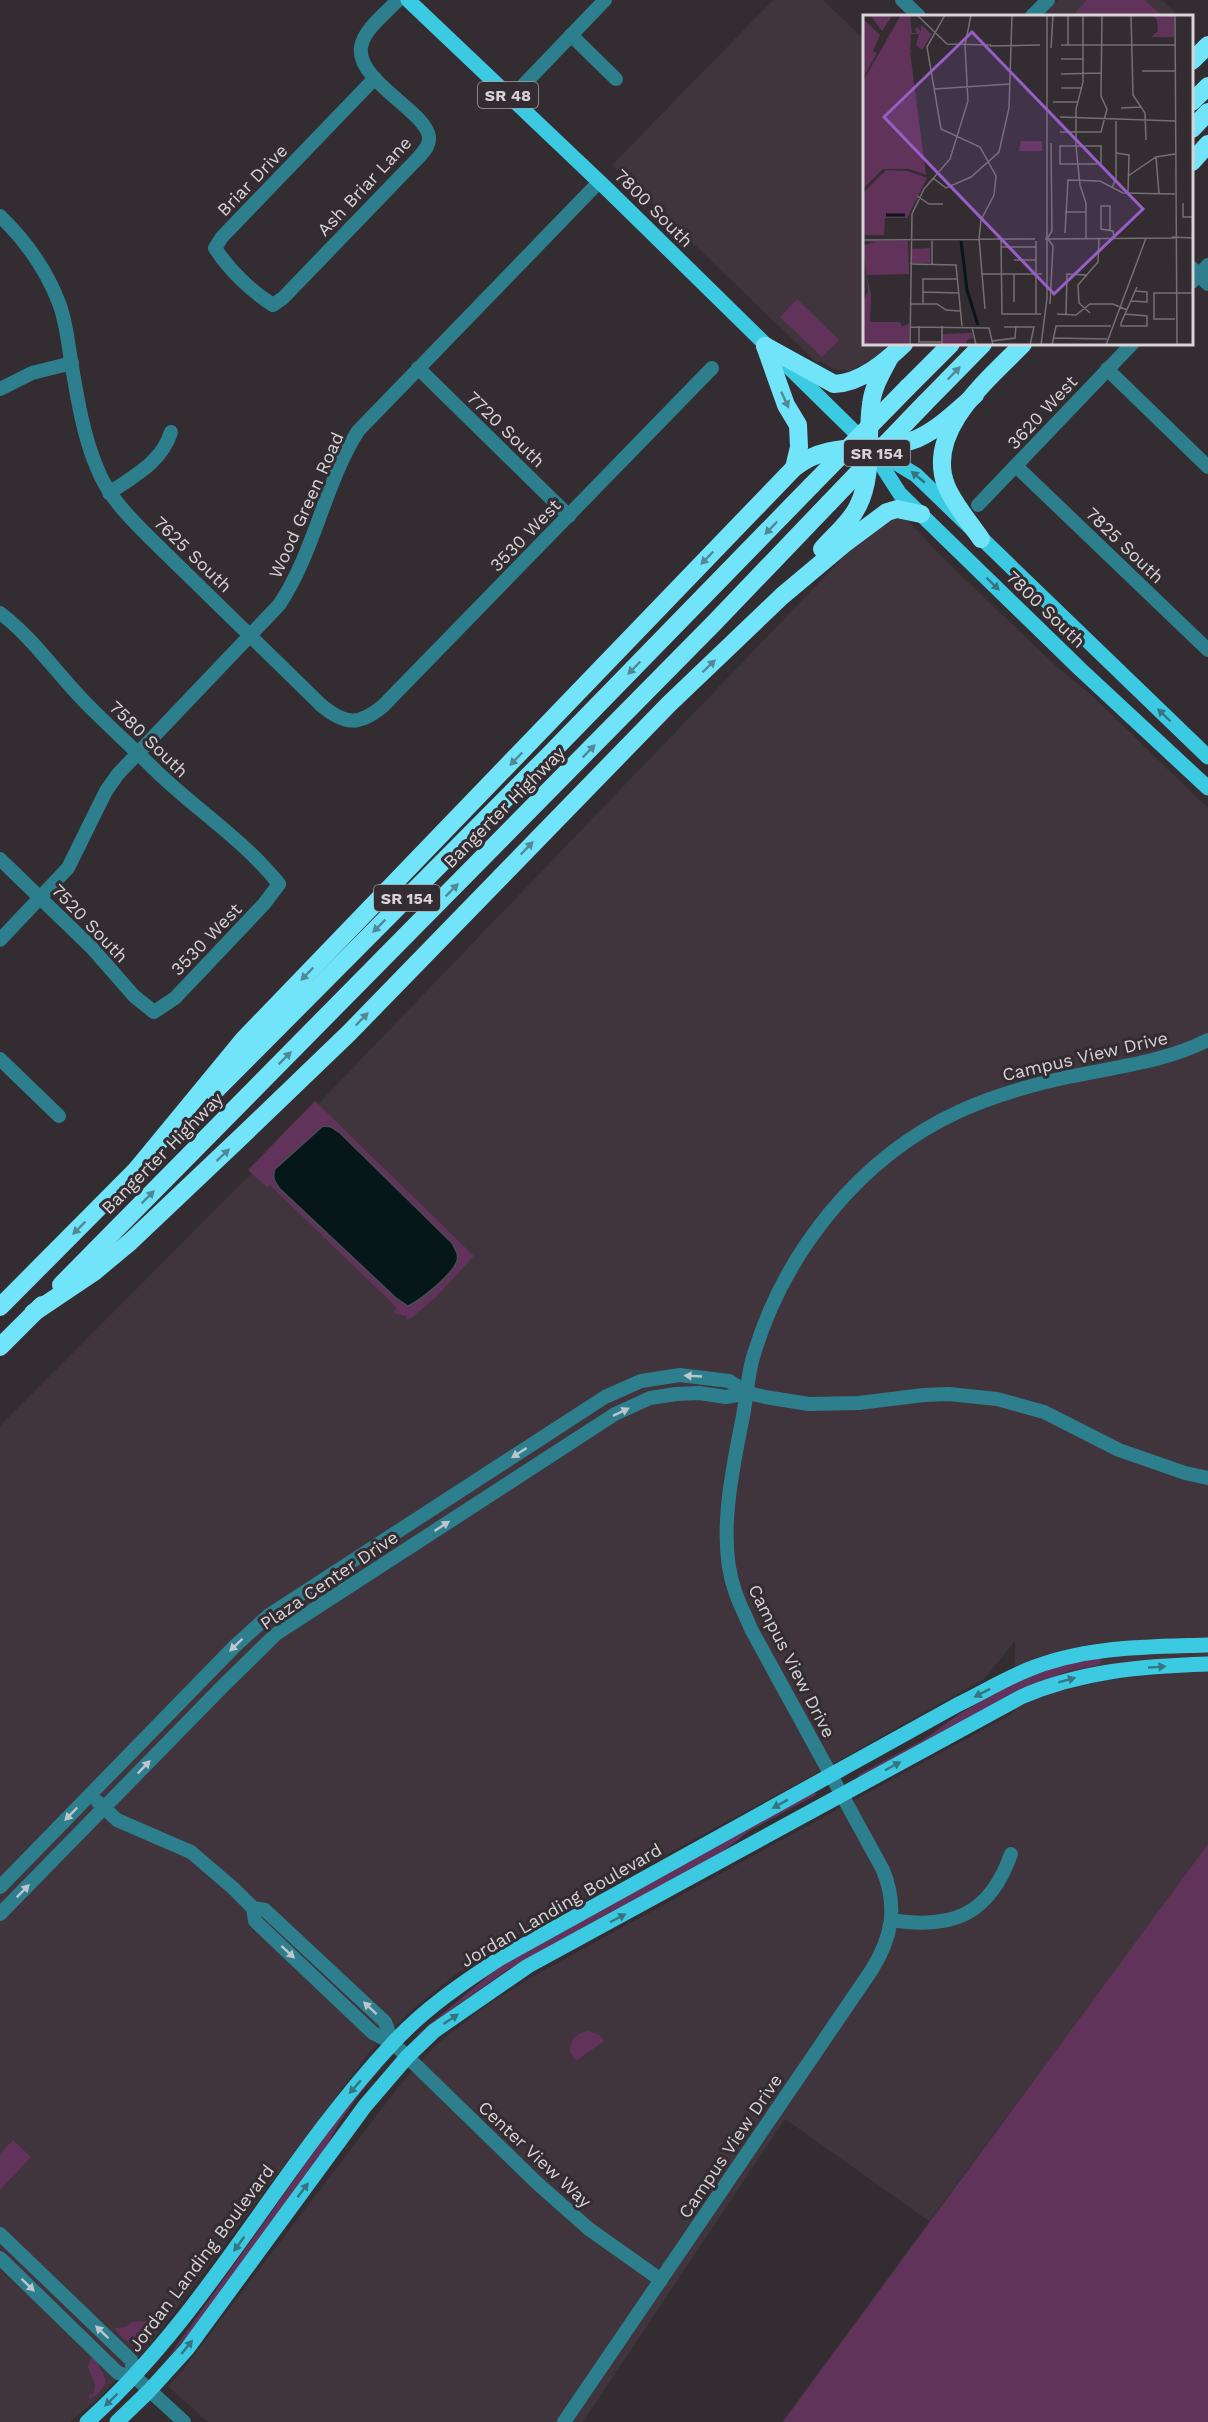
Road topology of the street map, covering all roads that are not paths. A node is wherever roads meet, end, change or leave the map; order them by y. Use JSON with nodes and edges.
{"nodes":[{"id":1,"x":398,"y":0,"type":"edge"},
{"id":2,"x":408,"y":0,"type":"edge"},
{"id":3,"x":605,"y":0,"type":"edge"},
{"id":4,"x":902,"y":0,"type":"edge"},
{"id":5,"x":1048,"y":0,"type":"edge"},
{"id":6,"x":918,"y":15,"type":"edge"},
{"id":7,"x":1033,"y":15,"type":"edge"},
{"id":8,"x":571,"y":35,"type":"junction"},
{"id":9,"x":1208,"y":45,"type":"edge"},
{"id":10,"x":1193,"y":59,"type":"edge"},
{"id":11,"x":375,"y":78,"type":"junction"},
{"id":12,"x":615,"y":79,"type":"dead end"},
{"id":13,"x":1208,"y":86,"type":"edge"},
{"id":14,"x":511,"y":98,"type":"junction"},
{"id":15,"x":1193,"y":100,"type":"edge"},
{"id":16,"x":1208,"y":112,"type":"edge"},
{"id":17,"x":1193,"y":127,"type":"edge"},
{"id":18,"x":1208,"y":144,"type":"edge"},
{"id":19,"x":1193,"y":160,"type":"edge"},
{"id":20,"x":599,"y":182,"type":"junction"},
{"id":21,"x":0,"y":216,"type":"edge"},
{"id":22,"x":273,"y":305,"type":"joint"},
{"id":23,"x":903,"y":345,"type":"edge"},
{"id":24,"x":950,"y":345,"type":"edge"},
{"id":25,"x":982,"y":345,"type":"edge"},
{"id":26,"x":1022,"y":345,"type":"edge"},
{"id":27,"x":1131,"y":345,"type":"edge"},
{"id":28,"x":765,"y":346,"type":"junction"},
{"id":29,"x":890,"y":357,"type":"junction"},
{"id":30,"x":72,"y":363,"type":"junction"},
{"id":31,"x":418,"y":368,"type":"junction"},
{"id":32,"x":712,"y":368,"type":"dead end"},
{"id":33,"x":1107,"y":369,"type":"junction"},
{"id":34,"x":0,"y":388,"type":"edge"},
{"id":35,"x":975,"y":395,"type":"junction"},
{"id":36,"x":171,"y":432,"type":"dead end"},
{"id":37,"x":870,"y":447,"type":"junction"},
{"id":38,"x":1016,"y":466,"type":"junction"},
{"id":39,"x":1208,"y":467,"type":"edge"},
{"id":40,"x":794,"y":468,"type":"junction"},
{"id":41,"x":109,"y":493,"type":"junction"},
{"id":42,"x":978,"y":505,"type":"dead end"},
{"id":43,"x":921,"y":514,"type":"junction"},
{"id":44,"x":569,"y":516,"type":"junction"},
{"id":45,"x":981,"y":539,"type":"junction"},
{"id":46,"x":782,"y":596,"type":"junction"},
{"id":47,"x":0,"y":613,"type":"edge"},
{"id":48,"x":251,"y":635,"type":"junction"},
{"id":49,"x":1208,"y":651,"type":"edge"},
{"id":50,"x":358,"y":721,"type":"joint"},
{"id":51,"x":138,"y":753,"type":"junction"},
{"id":52,"x":1207,"y":755,"type":"edge"},
{"id":53,"x":1208,"y":788,"type":"edge"},
{"id":54,"x":0,"y":859,"type":"edge"},
{"id":55,"x":279,"y":884,"type":"joint"},
{"id":56,"x":42,"y":897,"type":"junction"},
{"id":57,"x":0,"y":940,"type":"edge"},
{"id":58,"x":154,"y":1012,"type":"joint"},
{"id":59,"x":1208,"y":1040,"type":"edge"},
{"id":60,"x":0,"y":1059,"type":"edge"},
{"id":61,"x":59,"y":1116,"type":"dead end"},
{"id":62,"x":137,"y":1169,"type":"junction"},
{"id":63,"x":0,"y":1307,"type":"edge"},
{"id":64,"x":33,"y":1313,"type":"junction"},
{"id":65,"x":0,"y":1347,"type":"edge"},
{"id":66,"x":748,"y":1393,"type":"junction"},
{"id":67,"x":1208,"y":1478,"type":"edge"},
{"id":68,"x":1208,"y":1645,"type":"edge"},
{"id":69,"x":1208,"y":1664,"type":"edge"},
{"id":70,"x":831,"y":1775,"type":"junction"},
{"id":71,"x":91,"y":1793,"type":"junction"},
{"id":72,"x":842,"y":1794,"type":"junction"},
{"id":73,"x":103,"y":1809,"type":"junction"},
{"id":74,"x":1011,"y":1854,"type":"dead end"},
{"id":75,"x":0,"y":1887,"type":"edge"},
{"id":76,"x":0,"y":1914,"type":"edge"},
{"id":77,"x":892,"y":1920,"type":"junction"},
{"id":78,"x":393,"y":2043,"type":"junction"},
{"id":79,"x":407,"y":2057,"type":"junction"},
{"id":80,"x":0,"y":2234,"type":"edge"},
{"id":81,"x":0,"y":2258,"type":"edge"},
{"id":82,"x":662,"y":2280,"type":"junction"},
{"id":83,"x":135,"y":2377,"type":"junction"},
{"id":84,"x":149,"y":2391,"type":"junction"},
{"id":85,"x":87,"y":2422,"type":"edge"},
{"id":86,"x":117,"y":2422,"type":"edge"},
{"id":87,"x":184,"y":2422,"type":"edge"},
{"id":88,"x":564,"y":2422,"type":"edge"}],
"edges":[{"from":1,"to":11,"type":"street","name":"Ash Briar Lane"},
{"from":2,"to":14,"type":"main road","name":"7800 South","number":"SR 48"},
{"from":3,"to":8,"type":"street"},
{"from":4,"to":6,"type":"street"},
{"from":5,"to":7,"type":"street"},
{"from":8,"to":12,"type":"street"},
{"from":8,"to":14,"type":"street"},
{"from":9,"to":10,"type":"highway"},
{"from":11,"to":22,"type":"street","name":"Ash Briar Lane"},
{"from":11,"to":22,"type":"street","name":"Briar Drive"},
{"from":13,"to":15,"type":"highway"},
{"from":14,"to":20,"type":"main road","name":"7800 South","number":"SR 48"},
{"from":16,"to":17,"type":"highway"},
{"from":18,"to":19,"type":"highway"},
{"from":20,"to":28,"type":"main road","name":"7800 South","number":"SR 48"},
{"from":20,"to":31,"type":"street","name":"Wood Green Road"},
{"from":21,"to":30,"type":"street","name":"7625 South"},
{"from":23,"to":29,"type":"highway"},
{"from":24,"to":62,"type":"highway","name":"Bangerter Highway","number":"SR 154","one_way":true,"bridge":true},
{"from":64,"to":25,"type":"highway","name":"Bangerter Highway","number":"SR 154","one_way":true,"bridge":true},
{"from":26,"to":35,"type":"highway"},
{"from":27,"to":33,"type":"street","name":"3620 West"},
{"from":28,"to":29,"type":"highway"},
{"from":28,"to":37,"type":"main road","name":"7800 South","number":"SR 48"},
{"from":28,"to":40,"type":"highway","one_way":true},
{"from":29,"to":37,"type":"highway"},
{"from":30,"to":34,"type":"street"},
{"from":30,"to":41,"type":"street","name":"7625 South"},
{"from":31,"to":44,"type":"street","name":"7720 South"},
{"from":31,"to":48,"type":"street","name":"Wood Green Road"},
{"from":32,"to":44,"type":"street","name":"3530 West"},
{"from":33,"to":38,"type":"street","name":"3620 West"},
{"from":33,"to":39,"type":"street"},
{"from":35,"to":37,"type":"highway"},
{"from":35,"to":45,"type":"highway"},
{"from":36,"to":41,"type":"street"},
{"from":37,"to":40,"type":"highway"},
{"from":37,"to":43,"type":"main road","name":"7800 South"},
{"from":45,"to":37,"type":"main road","name":"7800 South","one_way":true},
{"from":37,"to":46,"type":"highway"},
{"from":38,"to":42,"type":"street","name":"3620 West"},
{"from":38,"to":49,"type":"street","name":"7825 South"},
{"from":40,"to":62,"type":"highway","one_way":true},
{"from":41,"to":48,"type":"street","name":"7625 South"},
{"from":43,"to":46,"type":"highway"},
{"from":43,"to":53,"type":"main road","name":"7800 South","one_way":true},
{"from":44,"to":50,"type":"street","name":"3530 West"},
{"from":52,"to":45,"type":"main road","name":"7800 South","one_way":true},
{"from":64,"to":46,"type":"highway","one_way":true},
{"from":47,"to":51,"type":"street","name":"7580 South"},
{"from":48,"to":50,"type":"street","name":"7625 South"},
{"from":48,"to":51,"type":"street","name":"Wood Green Road"},
{"from":51,"to":55,"type":"street","name":"7580 South"},
{"from":51,"to":56,"type":"street","name":"Wood Green Road"},
{"from":54,"to":56,"type":"street","name":"7520 South"},
{"from":55,"to":58,"type":"street","name":"3530 West"},
{"from":56,"to":57,"type":"street","name":"Wood Green Road"},
{"from":56,"to":58,"type":"street","name":"7520 South"},
{"from":59,"to":66,"type":"street","name":"Campus View Drive"},
{"from":60,"to":61,"type":"street"},
{"from":62,"to":63,"type":"highway","name":"Bangerter Highway","number":"SR 154","one_way":true},
{"from":64,"to":65,"type":"highway","name":"Bangerter Highway","number":"SR 154"},
{"from":66,"to":67,"type":"street","name":"Plaza Center Drive"},
{"from":66,"to":70,"type":"street","name":"Campus View Drive"},
{"from":66,"to":71,"type":"street","name":"Plaza Center Drive","one_way":true},
{"from":73,"to":66,"type":"street","name":"Plaza Center Drive","one_way":true},
{"from":68,"to":70,"type":"main road","name":"Jordan Landing Boulevard","one_way":true},
{"from":72,"to":69,"type":"main road","name":"Jordan Landing Boulevard","one_way":true},
{"from":70,"to":72,"type":"street","name":"Campus View Drive"},
{"from":70,"to":78,"type":"main road","name":"Jordan Landing Boulevard","one_way":true},
{"from":71,"to":73,"type":"street","name":"Center View Way"},
{"from":71,"to":75,"type":"street","name":"Plaza Center Drive","one_way":true},
{"from":72,"to":77,"type":"street","name":"Campus View Drive"},
{"from":79,"to":72,"type":"main road","name":"Jordan Landing Boulevard","one_way":true},
{"from":76,"to":73,"type":"street","name":"Plaza Center Drive","one_way":true},
{"from":73,"to":78,"type":"street","name":"Center View Way"},
{"from":74,"to":77,"type":"street"},
{"from":77,"to":82,"type":"street","name":"Campus View Drive"},
{"from":78,"to":79,"type":"street","name":"Center View Way"},
{"from":78,"to":83,"type":"main road","name":"Jordan Landing Boulevard","one_way":true},
{"from":79,"to":82,"type":"street","name":"Center View Way"},
{"from":84,"to":79,"type":"main road","name":"Jordan Landing Boulevard","one_way":true},
{"from":83,"to":80,"type":"street","one_way":true},
{"from":81,"to":83,"type":"street","one_way":true},
{"from":82,"to":88,"type":"street","name":"Campus View Drive"},
{"from":83,"to":84,"type":"street"},
{"from":83,"to":85,"type":"main road","name":"Jordan Landing Boulevard","one_way":true},
{"from":84,"to":86,"type":"main road","name":"Jordan Landing Boulevard"},
{"from":84,"to":87,"type":"street"}]}
